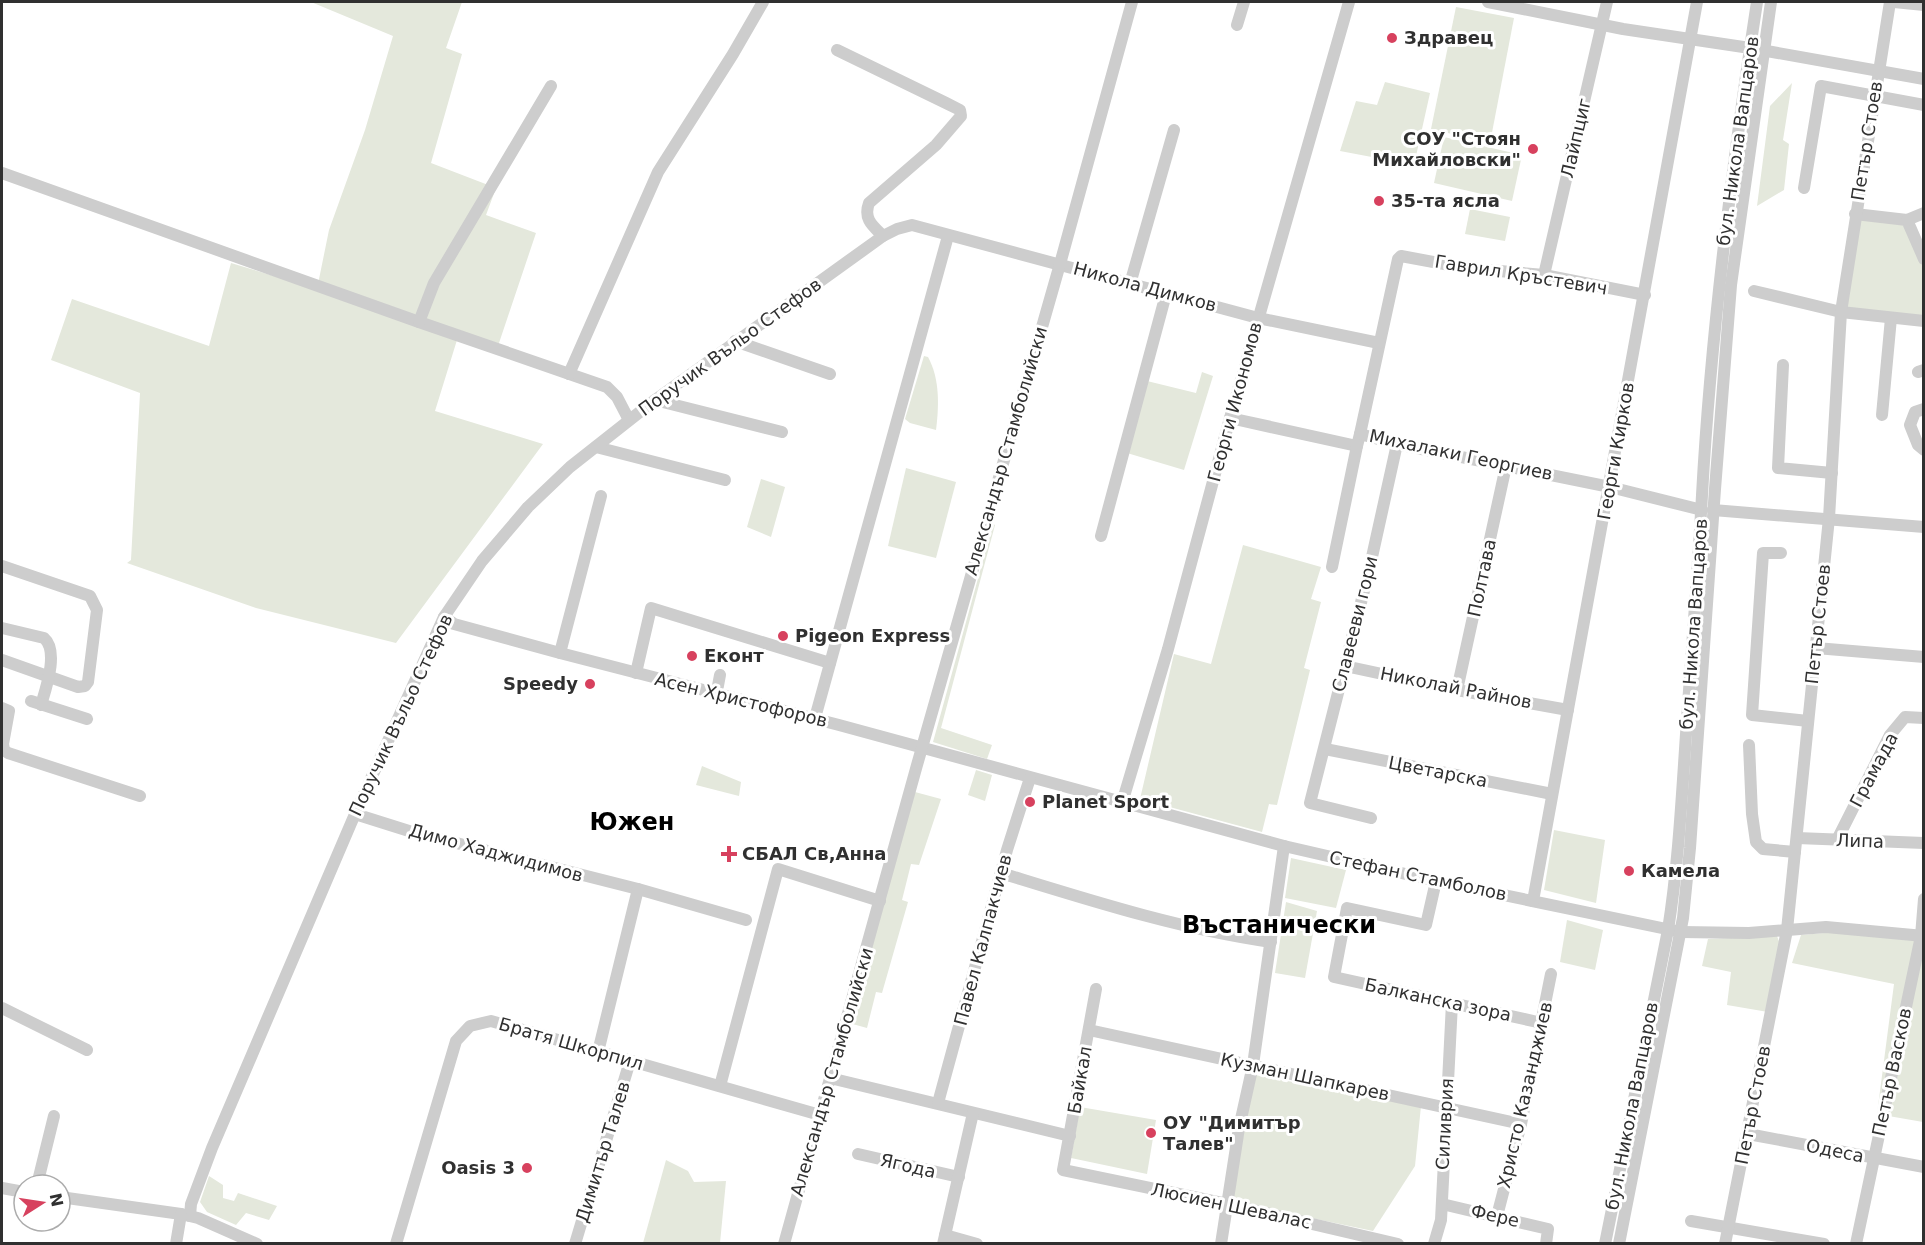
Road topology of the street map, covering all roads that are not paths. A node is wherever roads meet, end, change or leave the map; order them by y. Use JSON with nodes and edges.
{"nodes":[{"id":1,"x":763,"y":2,"type":"edge"},
{"id":2,"x":1131,"y":2,"type":"edge"},
{"id":3,"x":1244,"y":2,"type":"edge"},
{"id":4,"x":1349,"y":2,"type":"edge"},
{"id":5,"x":1488,"y":2,"type":"edge"},
{"id":6,"x":1607,"y":2,"type":"edge"},
{"id":7,"x":1697,"y":2,"type":"edge"},
{"id":8,"x":1757,"y":2,"type":"edge"},
{"id":9,"x":1771,"y":2,"type":"edge"},
{"id":10,"x":1892,"y":2,"type":"edge"},
{"id":11,"x":1508,"y":4,"type":"edge"},
{"id":12,"x":1923,"y":5,"type":"edge"},
{"id":13,"x":1237,"y":25,"type":"dead end"},
{"id":14,"x":1603,"y":25,"type":"junction"},
{"id":15,"x":1690,"y":40,"type":"junction"},
{"id":16,"x":1750,"y":48,"type":"junction"},
{"id":17,"x":837,"y":50,"type":"dead end"},
{"id":18,"x":1763,"y":51,"type":"junction"},
{"id":19,"x":1878,"y":71,"type":"junction"},
{"id":20,"x":1923,"y":79,"type":"edge"},
{"id":21,"x":551,"y":86,"type":"dead end"},
{"id":22,"x":1874,"y":95,"type":"junction"},
{"id":23,"x":1923,"y":105,"type":"edge"},
{"id":24,"x":1174,"y":130,"type":"dead end"},
{"id":25,"x":2,"y":173,"type":"edge"},
{"id":26,"x":1804,"y":188,"type":"dead end"},
{"id":27,"x":1923,"y":213,"type":"edge"},
{"id":28,"x":1855,"y":214,"type":"junction"},
{"id":29,"x":1907,"y":220,"type":"junction"},
{"id":30,"x":912,"y":225,"type":"joint"},
{"id":31,"x":883,"y":236,"type":"junction"},
{"id":32,"x":948,"y":236,"type":"junction"},
{"id":33,"x":1923,"y":258,"type":"edge"},
{"id":34,"x":1060,"y":264,"type":"junction"},
{"id":35,"x":1544,"y":275,"type":"junction"},
{"id":36,"x":1130,"y":284,"type":"junction"},
{"id":37,"x":1754,"y":291,"type":"dead end"},
{"id":38,"x":1166,"y":294,"type":"junction"},
{"id":39,"x":1645,"y":295,"type":"junction"},
{"id":40,"x":1841,"y":312,"type":"junction"},
{"id":41,"x":1258,"y":318,"type":"junction"},
{"id":42,"x":1891,"y":318,"type":"junction"},
{"id":43,"x":1923,"y":321,"type":"edge"},
{"id":44,"x":419,"y":322,"type":"junction"},
{"id":45,"x":735,"y":341,"type":"junction"},
{"id":46,"x":1379,"y":343,"type":"junction"},
{"id":47,"x":1783,"y":365,"type":"dead end"},
{"id":48,"x":569,"y":374,"type":"junction"},
{"id":49,"x":830,"y":374,"type":"dead end"},
{"id":50,"x":655,"y":400,"type":"junction"},
{"id":51,"x":1923,"y":409,"type":"edge"},
{"id":52,"x":1882,"y":415,"type":"dead end"},
{"id":53,"x":1230,"y":418,"type":"junction"},
{"id":54,"x":629,"y":420,"type":"junction"},
{"id":55,"x":782,"y":432,"type":"dead end"},
{"id":56,"x":1359,"y":440,"type":"junction"},
{"id":57,"x":1397,"y":444,"type":"junction"},
{"id":58,"x":596,"y":447,"type":"junction"},
{"id":59,"x":1923,"y":450,"type":"edge"},
{"id":60,"x":1506,"y":465,"type":"junction"},
{"id":61,"x":1832,"y":473,"type":"junction"},
{"id":62,"x":725,"y":480,"type":"dead end"},
{"id":63,"x":1610,"y":487,"type":"junction"},
{"id":64,"x":601,"y":496,"type":"dead end"},
{"id":65,"x":1708,"y":510,"type":"junction"},
{"id":66,"x":1829,"y":518,"type":"junction"},
{"id":67,"x":1923,"y":527,"type":"edge"},
{"id":68,"x":1101,"y":536,"type":"dead end"},
{"id":69,"x":1781,"y":553,"type":"dead end"},
{"id":70,"x":2,"y":566,"type":"edge"},
{"id":71,"x":1332,"y":567,"type":"dead end"},
{"id":72,"x":444,"y":617,"type":"junction"},
{"id":73,"x":2,"y":628,"type":"edge"},
{"id":74,"x":1815,"y":648,"type":"junction"},
{"id":75,"x":560,"y":653,"type":"junction"},
{"id":76,"x":1923,"y":657,"type":"edge"},
{"id":77,"x":2,"y":660,"type":"edge"},
{"id":78,"x":830,"y":663,"type":"junction"},
{"id":79,"x":1345,"y":666,"type":"junction"},
{"id":80,"x":636,"y":673,"type":"junction"},
{"id":81,"x":720,"y":675,"type":"dead end"},
{"id":82,"x":48,"y":676,"type":"junction"},
{"id":83,"x":1457,"y":690,"type":"junction"},
{"id":84,"x":713,"y":693,"type":"junction"},
{"id":85,"x":2,"y":708,"type":"edge"},
{"id":86,"x":1569,"y":710,"type":"junction"},
{"id":87,"x":815,"y":718,"type":"junction"},
{"id":88,"x":1923,"y":718,"type":"edge"},
{"id":89,"x":87,"y":719,"type":"dead end"},
{"id":90,"x":1808,"y":721,"type":"junction"},
{"id":91,"x":1749,"y":745,"type":"dead end"},
{"id":92,"x":922,"y":748,"type":"junction"},
{"id":93,"x":1325,"y":749,"type":"junction"},
{"id":94,"x":1030,"y":778,"type":"junction"},
{"id":95,"x":1552,"y":794,"type":"junction"},
{"id":96,"x":140,"y":796,"type":"dead end"},
{"id":97,"x":1122,"y":803,"type":"junction"},
{"id":98,"x":355,"y":814,"type":"junction"},
{"id":99,"x":1371,"y":818,"type":"dead end"},
{"id":100,"x":1797,"y":838,"type":"junction"},
{"id":101,"x":1837,"y":840,"type":"junction"},
{"id":102,"x":1923,"y":843,"type":"edge"},
{"id":103,"x":1284,"y":846,"type":"junction"},
{"id":104,"x":1795,"y":852,"type":"junction"},
{"id":105,"x":1001,"y":873,"type":"junction"},
{"id":106,"x":1436,"y":881,"type":"junction"},
{"id":107,"x":638,"y":890,"type":"junction"},
{"id":108,"x":1923,"y":899,"type":"edge"},
{"id":109,"x":880,"y":901,"type":"junction"},
{"id":110,"x":1533,"y":901,"type":"junction"},
{"id":111,"x":746,"y":920,"type":"dead end"},
{"id":112,"x":1668,"y":930,"type":"junction"},
{"id":113,"x":1787,"y":930,"type":"junction"},
{"id":114,"x":1681,"y":932,"type":"junction"},
{"id":115,"x":1922,"y":936,"type":"edge"},
{"id":116,"x":1271,"y":942,"type":"junction"},
{"id":117,"x":1551,"y":974,"type":"dead end"},
{"id":118,"x":1096,"y":990,"type":"dead end"},
{"id":119,"x":1452,"y":1004,"type":"junction"},
{"id":120,"x":2,"y":1008,"type":"edge"},
{"id":121,"x":1542,"y":1023,"type":"junction"},
{"id":122,"x":1089,"y":1030,"type":"junction"},
{"id":123,"x":87,"y":1050,"type":"dead end"},
{"id":124,"x":598,"y":1052,"type":"junction"},
{"id":125,"x":630,"y":1061,"type":"junction"},
{"id":126,"x":1253,"y":1065,"type":"junction"},
{"id":127,"x":830,"y":1078,"type":"junction"},
{"id":128,"x":720,"y":1086,"type":"junction"},
{"id":129,"x":938,"y":1103,"type":"junction"},
{"id":130,"x":1445,"y":1106,"type":"junction"},
{"id":131,"x":974,"y":1113,"type":"junction"},
{"id":132,"x":820,"y":1115,"type":"junction"},
{"id":133,"x":54,"y":1116,"type":"dead end"},
{"id":134,"x":1521,"y":1124,"type":"junction"},
{"id":135,"x":1748,"y":1134,"type":"junction"},
{"id":136,"x":1070,"y":1136,"type":"junction"},
{"id":137,"x":858,"y":1154,"type":"dead end"},
{"id":138,"x":1874,"y":1158,"type":"junction"},
{"id":139,"x":1923,"y":1167,"type":"edge"},
{"id":140,"x":1063,"y":1170,"type":"joint"},
{"id":141,"x":40,"y":1173,"type":"edge"},
{"id":142,"x":959,"y":1177,"type":"junction"},
{"id":143,"x":72,"y":1199,"type":"edge"},
{"id":144,"x":1227,"y":1204,"type":"junction"},
{"id":145,"x":1442,"y":1204,"type":"junction"},
{"id":146,"x":185,"y":1215,"type":"junction"},
{"id":147,"x":1497,"y":1216,"type":"junction"},
{"id":148,"x":1691,"y":1221,"type":"dead end"},
{"id":149,"x":1728,"y":1229,"type":"junction"},
{"id":150,"x":944,"y":1239,"type":"edge"},
{"id":151,"x":176,"y":1244,"type":"edge"},
{"id":152,"x":257,"y":1244,"type":"edge"},
{"id":153,"x":396,"y":1244,"type":"edge"},
{"id":154,"x":575,"y":1244,"type":"edge"},
{"id":155,"x":784,"y":1244,"type":"edge"},
{"id":156,"x":977,"y":1244,"type":"edge"},
{"id":157,"x":1221,"y":1244,"type":"edge"},
{"id":158,"x":1398,"y":1244,"type":"edge"},
{"id":159,"x":1434,"y":1244,"type":"edge"},
{"id":160,"x":1546,"y":1244,"type":"edge"},
{"id":161,"x":1605,"y":1244,"type":"edge"},
{"id":162,"x":1619,"y":1244,"type":"edge"},
{"id":163,"x":1725,"y":1244,"type":"edge"},
{"id":164,"x":1824,"y":1244,"type":"edge"},
{"id":165,"x":1856,"y":1244,"type":"edge"}],
"edges":[{"from":1,"to":48,"type":"street"},
{"from":2,"to":34,"type":"street","name":"Александър Стамболийски"},
{"from":3,"to":13,"type":"street"},
{"from":4,"to":41,"type":"street","name":"Георги Икономов"},
{"from":5,"to":11,"type":"street"},
{"from":6,"to":14,"type":"street","name":"Лайпциг"},
{"from":7,"to":15,"type":"street","name":"Георги Кирков"},
{"from":8,"to":16,"type":"street","name":"бул. Никола Вапцаров"},
{"from":9,"to":18,"type":"street","name":"бул. Никола Вапцаров"},
{"from":10,"to":12,"type":"street"},
{"from":10,"to":19,"type":"street","name":"Петър Стоев"},
{"from":11,"to":14,"type":"street"},
{"from":14,"to":15,"type":"street"},
{"from":14,"to":35,"type":"street","name":"Лайпциг"},
{"from":15,"to":16,"type":"street"},
{"from":15,"to":39,"type":"street","name":"Георги Кирков"},
{"from":16,"to":18,"type":"street"},
{"from":16,"to":65,"type":"street","name":"бул. Никола Вапцаров"},
{"from":17,"to":31,"type":"street"},
{"from":18,"to":19,"type":"street"},
{"from":18,"to":65,"type":"street","name":"бул. Никола Вапцаров"},
{"from":19,"to":20,"type":"street"},
{"from":19,"to":22,"type":"street","name":"Петър Стоев"},
{"from":21,"to":44,"type":"street"},
{"from":22,"to":23,"type":"street"},
{"from":22,"to":26,"type":"street"},
{"from":22,"to":28,"type":"street","name":"Петър Стоев"},
{"from":24,"to":36,"type":"street"},
{"from":25,"to":44,"type":"street"},
{"from":27,"to":29,"type":"street"},
{"from":28,"to":29,"type":"street"},
{"from":28,"to":40,"type":"street","name":"Петър Стоев"},
{"from":29,"to":33,"type":"street"},
{"from":30,"to":31,"type":"street","name":"Поручик Въльо Стефов"},
{"from":30,"to":32,"type":"street","name":"Никола Димков"},
{"from":31,"to":45,"type":"street","name":"Поручик Въльо Стефов"},
{"from":32,"to":34,"type":"street","name":"Никола Димков"},
{"from":32,"to":78,"type":"street"},
{"from":34,"to":36,"type":"street","name":"Никола Димков"},
{"from":34,"to":92,"type":"street","name":"Александър Стамболийски"},
{"from":35,"to":39,"type":"street","name":"Гаврил Кръстевич"},
{"from":35,"to":46,"type":"street","name":"Гаврил Кръстевич"},
{"from":36,"to":38,"type":"street","name":"Никола Димков"},
{"from":37,"to":40,"type":"street"},
{"from":38,"to":41,"type":"street","name":"Никола Димков"},
{"from":38,"to":68,"type":"street"},
{"from":39,"to":63,"type":"street","name":"Георги Кирков"},
{"from":40,"to":42,"type":"street"},
{"from":40,"to":61,"type":"street","name":"Петър Стоев"},
{"from":41,"to":46,"type":"street","name":"Никола Димков"},
{"from":41,"to":53,"type":"street","name":"Георги Икономов"},
{"from":42,"to":43,"type":"street"},
{"from":42,"to":52,"type":"street"},
{"from":44,"to":48,"type":"street"},
{"from":45,"to":49,"type":"street"},
{"from":45,"to":50,"type":"street","name":"Поручик Въльо Стефов"},
{"from":46,"to":56,"type":"street"},
{"from":47,"to":61,"type":"street"},
{"from":48,"to":54,"type":"street"},
{"from":50,"to":54,"type":"street","name":"Поручик Въльо Стефов"},
{"from":50,"to":55,"type":"street"},
{"from":51,"to":59,"type":"street"},
{"from":53,"to":56,"type":"street","name":"Михалаки Георгиев"},
{"from":53,"to":97,"type":"street","name":"Георги Икономов"},
{"from":54,"to":58,"type":"street","name":"Поручик Въльо Стефов"},
{"from":56,"to":57,"type":"street","name":"Михалаки Георгиев"},
{"from":56,"to":71,"type":"street"},
{"from":57,"to":60,"type":"street","name":"Михалаки Георгиев"},
{"from":57,"to":79,"type":"street","name":"Славееви гори"},
{"from":58,"to":62,"type":"street"},
{"from":58,"to":72,"type":"street","name":"Поручик Въльо Стефов"},
{"from":60,"to":63,"type":"street","name":"Михалаки Георгиев"},
{"from":60,"to":83,"type":"street","name":"Полтава"},
{"from":61,"to":66,"type":"street","name":"Петър Стоев"},
{"from":63,"to":65,"type":"street","name":"Михалаки Георгиев"},
{"from":63,"to":86,"type":"street","name":"Георги Кирков"},
{"from":64,"to":75,"type":"street"},
{"from":65,"to":66,"type":"street","name":"Михалаки Георгиев"},
{"from":65,"to":112,"type":"street","name":"бул. Никола Вапцаров"},
{"from":65,"to":114,"type":"street","name":"бул. Никола Вапцаров"},
{"from":66,"to":67,"type":"street","name":"Михалаки Георгиев"},
{"from":66,"to":74,"type":"street","name":"Петър Стоев"},
{"from":69,"to":90,"type":"street"},
{"from":70,"to":82,"type":"street"},
{"from":72,"to":75,"type":"street","name":"Асен Христофоров"},
{"from":72,"to":98,"type":"street","name":"Поручик Въльо Стефов"},
{"from":73,"to":82,"type":"street"},
{"from":74,"to":76,"type":"street"},
{"from":74,"to":90,"type":"street","name":"Петър Стоев"},
{"from":75,"to":80,"type":"street","name":"Асен Христофоров"},
{"from":77,"to":82,"type":"street"},
{"from":78,"to":80,"type":"street"},
{"from":78,"to":87,"type":"street"},
{"from":79,"to":83,"type":"street","name":"Николай Райнов"},
{"from":79,"to":93,"type":"street","name":"Славееви гори"},
{"from":80,"to":84,"type":"street","name":"Асен Христофоров"},
{"from":81,"to":84,"type":"street"},
{"from":82,"to":89,"type":"street"},
{"from":83,"to":86,"type":"street","name":"Николай Райнов"},
{"from":84,"to":87,"type":"street","name":"Асен Христофоров"},
{"from":85,"to":96,"type":"street"},
{"from":86,"to":95,"type":"street","name":"Георги Кирков"},
{"from":87,"to":92,"type":"street","name":"Асен Христофоров"},
{"from":88,"to":101,"type":"street","name":"Грамада"},
{"from":90,"to":100,"type":"street","name":"Петър Стоев"},
{"from":91,"to":104,"type":"street"},
{"from":92,"to":94,"type":"street","name":"Стефан Стамболов"},
{"from":92,"to":109,"type":"street","name":"Александър Стамболийски"},
{"from":93,"to":95,"type":"street","name":"Цветарска"},
{"from":93,"to":99,"type":"street","name":"Славееви гори"},
{"from":94,"to":97,"type":"street","name":"Стефан Стамболов"},
{"from":94,"to":105,"type":"street","name":"Павел Калпакчиев"},
{"from":95,"to":110,"type":"street","name":"Георги Кирков"},
{"from":97,"to":103,"type":"street","name":"Стефан Стамболов"},
{"from":98,"to":107,"type":"street","name":"Димо Хаджидимов"},
{"from":98,"to":146,"type":"street","name":"Поручик Въльо Стефов"},
{"from":100,"to":101,"type":"street","name":"Липа"},
{"from":100,"to":104,"type":"street","name":"Петър Стоев"},
{"from":101,"to":102,"type":"street","name":"Липа"},
{"from":103,"to":106,"type":"street","name":"Стефан Стамболов"},
{"from":103,"to":116,"type":"street"},
{"from":104,"to":113,"type":"street","name":"Петър Стоев"},
{"from":105,"to":116,"type":"street"},
{"from":105,"to":129,"type":"street","name":"Павел Калпакчиев"},
{"from":106,"to":110,"type":"street","name":"Стефан Стамболов"},
{"from":106,"to":119,"type":"street","name":"Балканска зора"},
{"from":107,"to":111,"type":"street","name":"Димо Хаджидимов"},
{"from":107,"to":124,"type":"street"},
{"from":108,"to":115,"type":"street","name":"Петър Васков"},
{"from":109,"to":127,"type":"street","name":"Александър Стамболийски"},
{"from":109,"to":128,"type":"street"},
{"from":110,"to":112,"type":"street","name":"Стефан Стамболов"},
{"from":112,"to":114,"type":"street","name":"Стефан Стамболов"},
{"from":112,"to":161,"type":"street","name":"бул. Никола Вапцаров"},
{"from":113,"to":114,"type":"street","name":"Стефан Стамболов"},
{"from":113,"to":115,"type":"street","name":"Стефан Стамболов"},
{"from":113,"to":135,"type":"street","name":"Петър Стоев"},
{"from":114,"to":162,"type":"street","name":"бул. Никола Вапцаров"},
{"from":115,"to":138,"type":"street","name":"Петър Васков"},
{"from":116,"to":126,"type":"street"},
{"from":117,"to":121,"type":"street","name":"Христо Казанджиев"},
{"from":118,"to":122,"type":"street","name":"Байкал"},
{"from":119,"to":121,"type":"street","name":"Балканска зора"},
{"from":119,"to":130,"type":"street","name":"Силиврия"},
{"from":120,"to":123,"type":"street"},
{"from":121,"to":134,"type":"street","name":"Христо Казанджиев"},
{"from":122,"to":126,"type":"street","name":"Кузман Шапкарев"},
{"from":122,"to":136,"type":"street","name":"Байкал"},
{"from":124,"to":125,"type":"street","name":"Братя Шкорпил"},
{"from":124,"to":153,"type":"street","name":"Братя Шкорпил"},
{"from":125,"to":128,"type":"street","name":"Братя Шкорпил"},
{"from":125,"to":154,"type":"street","name":"Димитър Талев"},
{"from":126,"to":130,"type":"street","name":"Кузман Шапкарев"},
{"from":126,"to":144,"type":"street"},
{"from":127,"to":129,"type":"street"},
{"from":127,"to":132,"type":"street","name":"Александър Стамболийски"},
{"from":128,"to":132,"type":"street","name":"Братя Шкорпил"},
{"from":129,"to":131,"type":"street"},
{"from":130,"to":134,"type":"street","name":"Кузман Шапкарев"},
{"from":130,"to":145,"type":"street","name":"Силиврия"},
{"from":131,"to":136,"type":"street"},
{"from":131,"to":142,"type":"street"},
{"from":132,"to":155,"type":"street","name":"Александър Стамболийски"},
{"from":133,"to":141,"type":"street"},
{"from":134,"to":147,"type":"street","name":"Христо Казанджиев"},
{"from":135,"to":138,"type":"street","name":"Одеса"},
{"from":135,"to":149,"type":"street","name":"Петър Стоев"},
{"from":136,"to":140,"type":"street","name":"Байкал"},
{"from":137,"to":142,"type":"street","name":"Ягода"},
{"from":138,"to":139,"type":"street","name":"Одеса"},
{"from":138,"to":165,"type":"street","name":"Петър Васков"},
{"from":140,"to":144,"type":"street","name":"Люсиен Шевалас"},
{"from":142,"to":150,"type":"street"},
{"from":143,"to":146,"type":"street"},
{"from":144,"to":157,"type":"street"},
{"from":144,"to":158,"type":"street","name":"Люсиен Шевалас"},
{"from":145,"to":147,"type":"street","name":"Фере"},
{"from":145,"to":159,"type":"street","name":"Силиврия"},
{"from":146,"to":151,"type":"street","name":"Поручик Въльо Стефов"},
{"from":146,"to":152,"type":"street"},
{"from":147,"to":160,"type":"street","name":"Фере"},
{"from":148,"to":149,"type":"street"},
{"from":149,"to":163,"type":"street","name":"Петър Стоев"},
{"from":149,"to":164,"type":"street"},
{"from":150,"to":156,"type":"street"}]}
